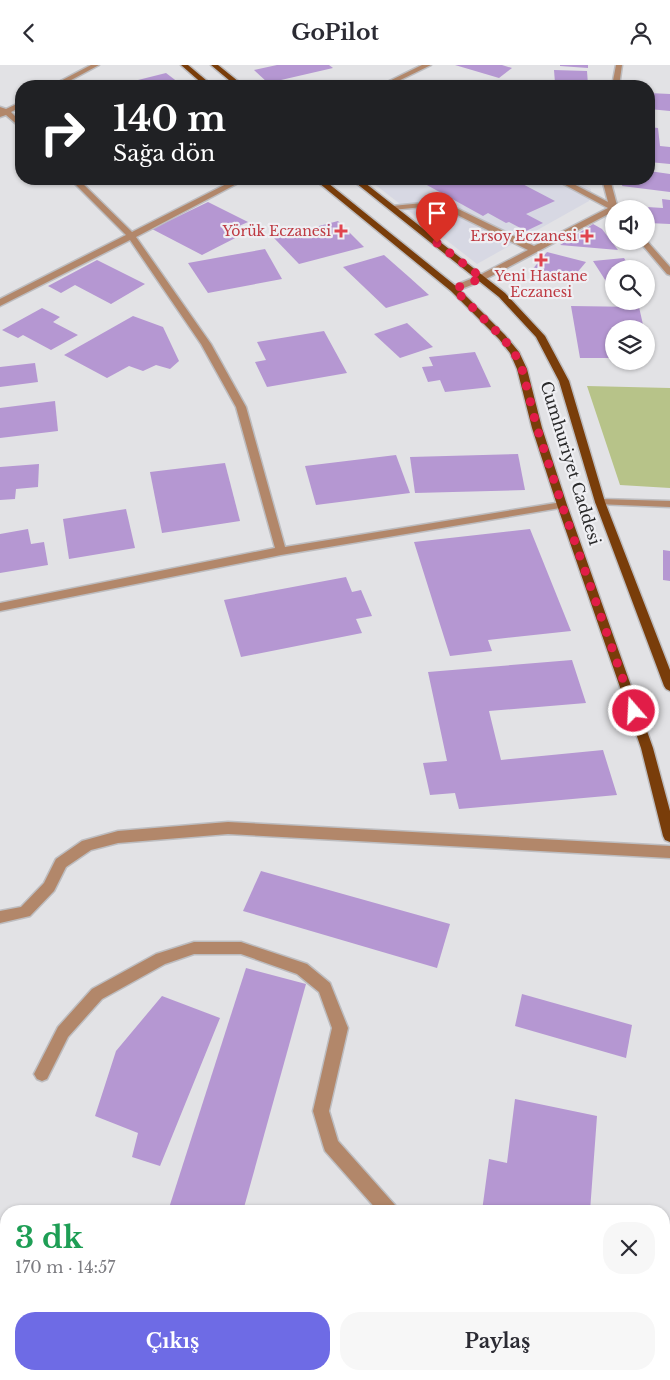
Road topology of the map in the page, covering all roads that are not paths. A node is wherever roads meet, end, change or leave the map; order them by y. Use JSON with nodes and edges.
{"nodes":[{"id":1,"x":96,"y":65,"type":"edge"},
{"id":2,"x":184,"y":65,"type":"edge"},
{"id":3,"x":214,"y":65,"type":"edge"},
{"id":4,"x":428,"y":65,"type":"edge"},
{"id":5,"x":620,"y":65,"type":"edge"},
{"id":6,"x":67,"y":80,"type":"edge"},
{"id":7,"x":202,"y":80,"type":"edge"},
{"id":8,"x":233,"y":80,"type":"edge"},
{"id":9,"x":397,"y":80,"type":"edge"},
{"id":10,"x":617,"y":80,"type":"edge"},
{"id":11,"x":15,"y":107,"type":"edge"},
{"id":12,"x":2,"y":112,"type":"edge"},
{"id":13,"x":15,"y":122,"type":"edge"},
{"id":14,"x":80,"y":185,"type":"edge"},
{"id":15,"x":230,"y":185,"type":"edge"},
{"id":16,"x":325,"y":185,"type":"edge"},
{"id":17,"x":363,"y":185,"type":"edge"},
{"id":18,"x":570,"y":185,"type":"edge"},
{"id":19,"x":608,"y":185,"type":"edge"},
{"id":20,"x":612,"y":200,"type":"edge"},
{"id":21,"x":605,"y":203,"type":"edge"},
{"id":22,"x":392,"y":208,"type":"junction"},
{"id":23,"x":605,"y":213,"type":"edge"},
{"id":24,"x":131,"y":236,"type":"junction"},
{"id":25,"x":535,"y":250,"type":"junction"},
{"id":26,"x":651,"y":250,"type":"edge"},
{"id":27,"x":670,"y":272,"type":"edge"},
{"id":28,"x":482,"y":278,"type":"junction"},
{"id":29,"x":454,"y":289,"type":"junction"},
{"id":30,"x":0,"y":303,"type":"edge"},
{"id":31,"x":600,"y":501,"type":"junction"},
{"id":32,"x":670,"y":504,"type":"edge"},
{"id":33,"x":562,"y":505,"type":"junction"},
{"id":34,"x":281,"y":551,"type":"junction"},
{"id":35,"x":0,"y":607,"type":"edge"},
{"id":36,"x":670,"y":686,"type":"edge"},
{"id":37,"x":670,"y":836,"type":"edge"},
{"id":38,"x":670,"y":852,"type":"edge"},
{"id":39,"x":0,"y":917,"type":"edge"},
{"id":40,"x":42,"y":1074,"type":"dead end"},
{"id":41,"x":384,"y":1205,"type":"edge"}],
"edges":[{"from":1,"to":6,"type":"street"},
{"from":2,"to":7,"type":"main road"},
{"from":3,"to":8,"type":"main road"},
{"from":4,"to":9,"type":"street"},
{"from":5,"to":10,"type":"street"},
{"from":11,"to":12,"type":"street"},
{"from":12,"to":13,"type":"street"},
{"from":14,"to":24,"type":"street"},
{"from":15,"to":24,"type":"street"},
{"from":16,"to":29,"type":"main road","name":"Cumhuriyet Caddesi"},
{"from":17,"to":22,"type":"main road","name":"Cumhuriyet Caddesi"},
{"from":18,"to":21,"type":"street"},
{"from":19,"to":20,"type":"street"},
{"from":22,"to":25,"type":"street"},
{"from":22,"to":28,"type":"main road","name":"Cumhuriyet Caddesi"},
{"from":23,"to":25,"type":"street"},
{"from":24,"to":30,"type":"street"},
{"from":24,"to":34,"type":"street"},
{"from":25,"to":28,"type":"street"},
{"from":26,"to":27,"type":"street"},
{"from":28,"to":29,"type":"street"},
{"from":28,"to":31,"type":"main road","name":"Cumhuriyet Caddesi"},
{"from":29,"to":33,"type":"main road","name":"Cumhuriyet Caddesi"},
{"from":31,"to":32,"type":"street"},
{"from":31,"to":36,"type":"main road","name":"Cumhuriyet Caddesi"},
{"from":33,"to":34,"type":"street"},
{"from":33,"to":37,"type":"main road","name":"Cumhuriyet Caddesi"},
{"from":34,"to":35,"type":"street"},
{"from":38,"to":39,"type":"street"},
{"from":40,"to":41,"type":"street"}]}
